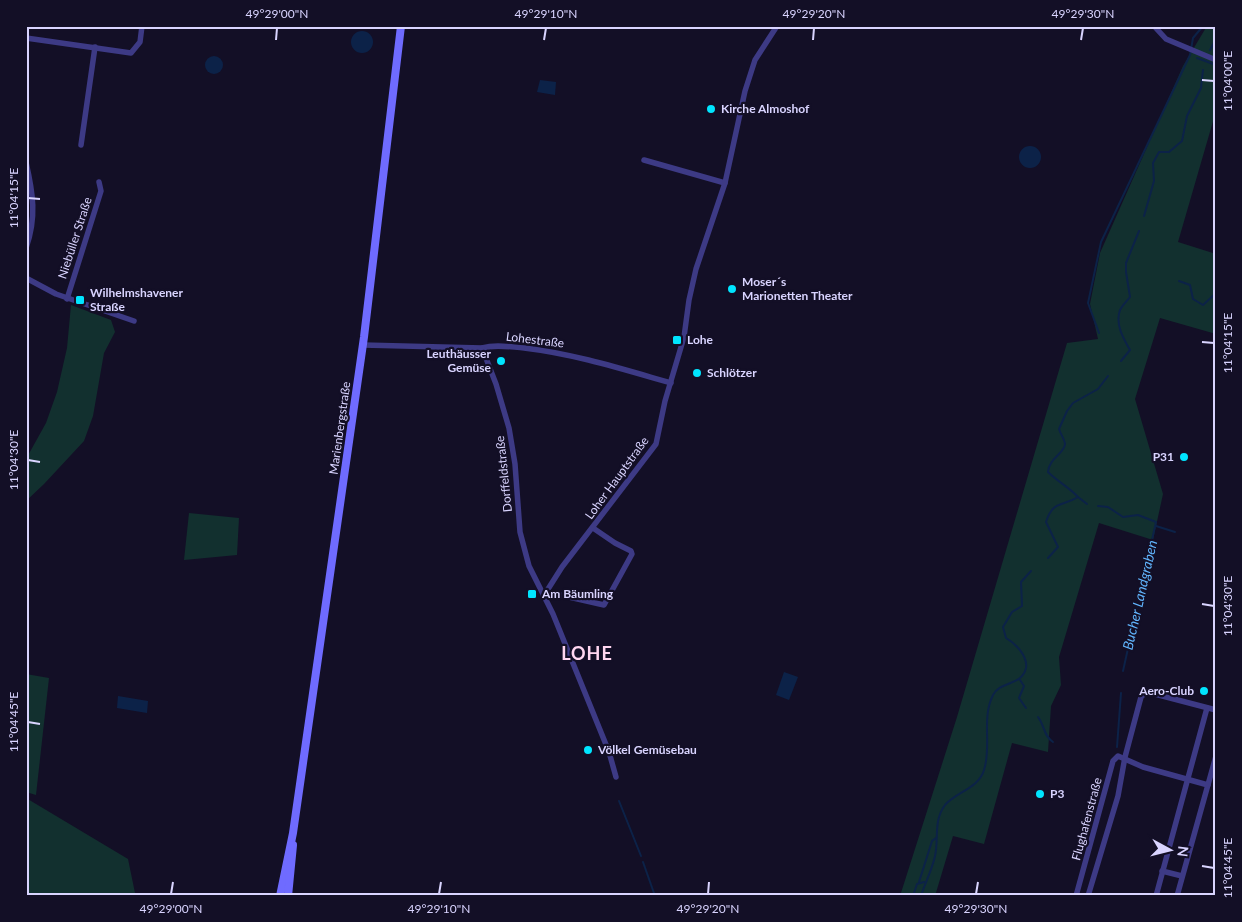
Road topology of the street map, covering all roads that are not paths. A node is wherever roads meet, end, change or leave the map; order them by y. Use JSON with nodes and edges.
{"nodes":[{"id":1,"x":142,"y":26,"type":"edge"},
{"id":2,"x":401,"y":26,"type":"edge"},
{"id":3,"x":777,"y":26,"type":"edge"},
{"id":4,"x":1154,"y":26,"type":"edge"},
{"id":5,"x":26,"y":38,"type":"edge"},
{"id":6,"x":95,"y":48,"type":"junction"},
{"id":7,"x":1216,"y":60,"type":"edge"},
{"id":8,"x":81,"y":145,"type":"dead end"},
{"id":9,"x":644,"y":160,"type":"dead end"},
{"id":10,"x":26,"y":162,"type":"edge"},
{"id":11,"x":99,"y":182,"type":"dead end"},
{"id":12,"x":725,"y":183,"type":"junction"},
{"id":13,"x":26,"y":248,"type":"edge"},
{"id":14,"x":26,"y":278,"type":"edge"},
{"id":15,"x":67,"y":298,"type":"junction"},
{"id":16,"x":134,"y":321,"type":"dead end"},
{"id":17,"x":363,"y":345,"type":"junction"},
{"id":18,"x":482,"y":348,"type":"junction"},
{"id":19,"x":671,"y":382,"type":"junction"},
{"id":20,"x":593,"y":528,"type":"junction"},
{"id":21,"x":545,"y":594,"type":"junction"},
{"id":22,"x":1207,"y":708,"type":"junction"},
{"id":23,"x":1216,"y":710,"type":"edge"},
{"id":24,"x":1216,"y":756,"type":"edge"},
{"id":25,"x":1125,"y":757,"type":"junction"},
{"id":26,"x":616,"y":777,"type":"dead end"},
{"id":27,"x":1188,"y":779,"type":"junction"},
{"id":28,"x":1208,"y":785,"type":"junction"},
{"id":29,"x":293,"y":832,"type":"junction"},
{"id":30,"x":1162,"y":871,"type":"junction"},
{"id":31,"x":1182,"y":876,"type":"junction"},
{"id":32,"x":280,"y":896,"type":"edge"},
{"id":33,"x":288,"y":896,"type":"edge"},
{"id":34,"x":1076,"y":896,"type":"edge"},
{"id":35,"x":1088,"y":896,"type":"edge"},
{"id":36,"x":1156,"y":896,"type":"edge"},
{"id":37,"x":1177,"y":896,"type":"edge"}],
"edges":[{"from":1,"to":6,"type":"street"},
{"from":2,"to":17,"type":"main road","name":"Marienbergstraße"},
{"from":3,"to":12,"type":"street","name":"Loher Hauptstraße"},
{"from":4,"to":7,"type":"street"},
{"from":5,"to":6,"type":"street"},
{"from":6,"to":8,"type":"street"},
{"from":9,"to":12,"type":"street"},
{"from":10,"to":13,"type":"street"},
{"from":11,"to":15,"type":"street","name":"Niebüller Straße"},
{"from":12,"to":19,"type":"street","name":"Loher Hauptstraße"},
{"from":14,"to":15,"type":"street"},
{"from":15,"to":16,"type":"street"},
{"from":17,"to":18,"type":"street","name":"Lohestraße"},
{"from":17,"to":29,"type":"main road","name":"Marienbergstraße"},
{"from":18,"to":19,"type":"street","name":"Lohestraße"},
{"from":18,"to":21,"type":"street","name":"Dorffeldstraße"},
{"from":19,"to":20,"type":"street","name":"Loher Hauptstraße"},
{"from":20,"to":21,"type":"street","name":"Loher Hauptstraße"},
{"from":20,"to":21,"type":"street"},
{"from":21,"to":26,"type":"street","name":"Dorffeldstraße"},
{"from":22,"to":23,"type":"street","name":"Flughafenstraße"},
{"from":22,"to":25,"type":"street","name":"Flughafenstraße"},
{"from":22,"to":27,"type":"street"},
{"from":24,"to":28,"type":"street"},
{"from":25,"to":27,"type":"street"},
{"from":25,"to":34,"type":"street","name":"Flughafenstraße"},
{"from":25,"to":35,"type":"street","name":"Flughafenstraße"},
{"from":27,"to":28,"type":"street"},
{"from":27,"to":30,"type":"street"},
{"from":28,"to":31,"type":"street"},
{"from":29,"to":32,"type":"main road","name":"Marienbergstraße"},
{"from":29,"to":33,"type":"main road","name":"Marienbergstraße"},
{"from":30,"to":31,"type":"street"},
{"from":30,"to":36,"type":"street"},
{"from":31,"to":37,"type":"street"}]}
